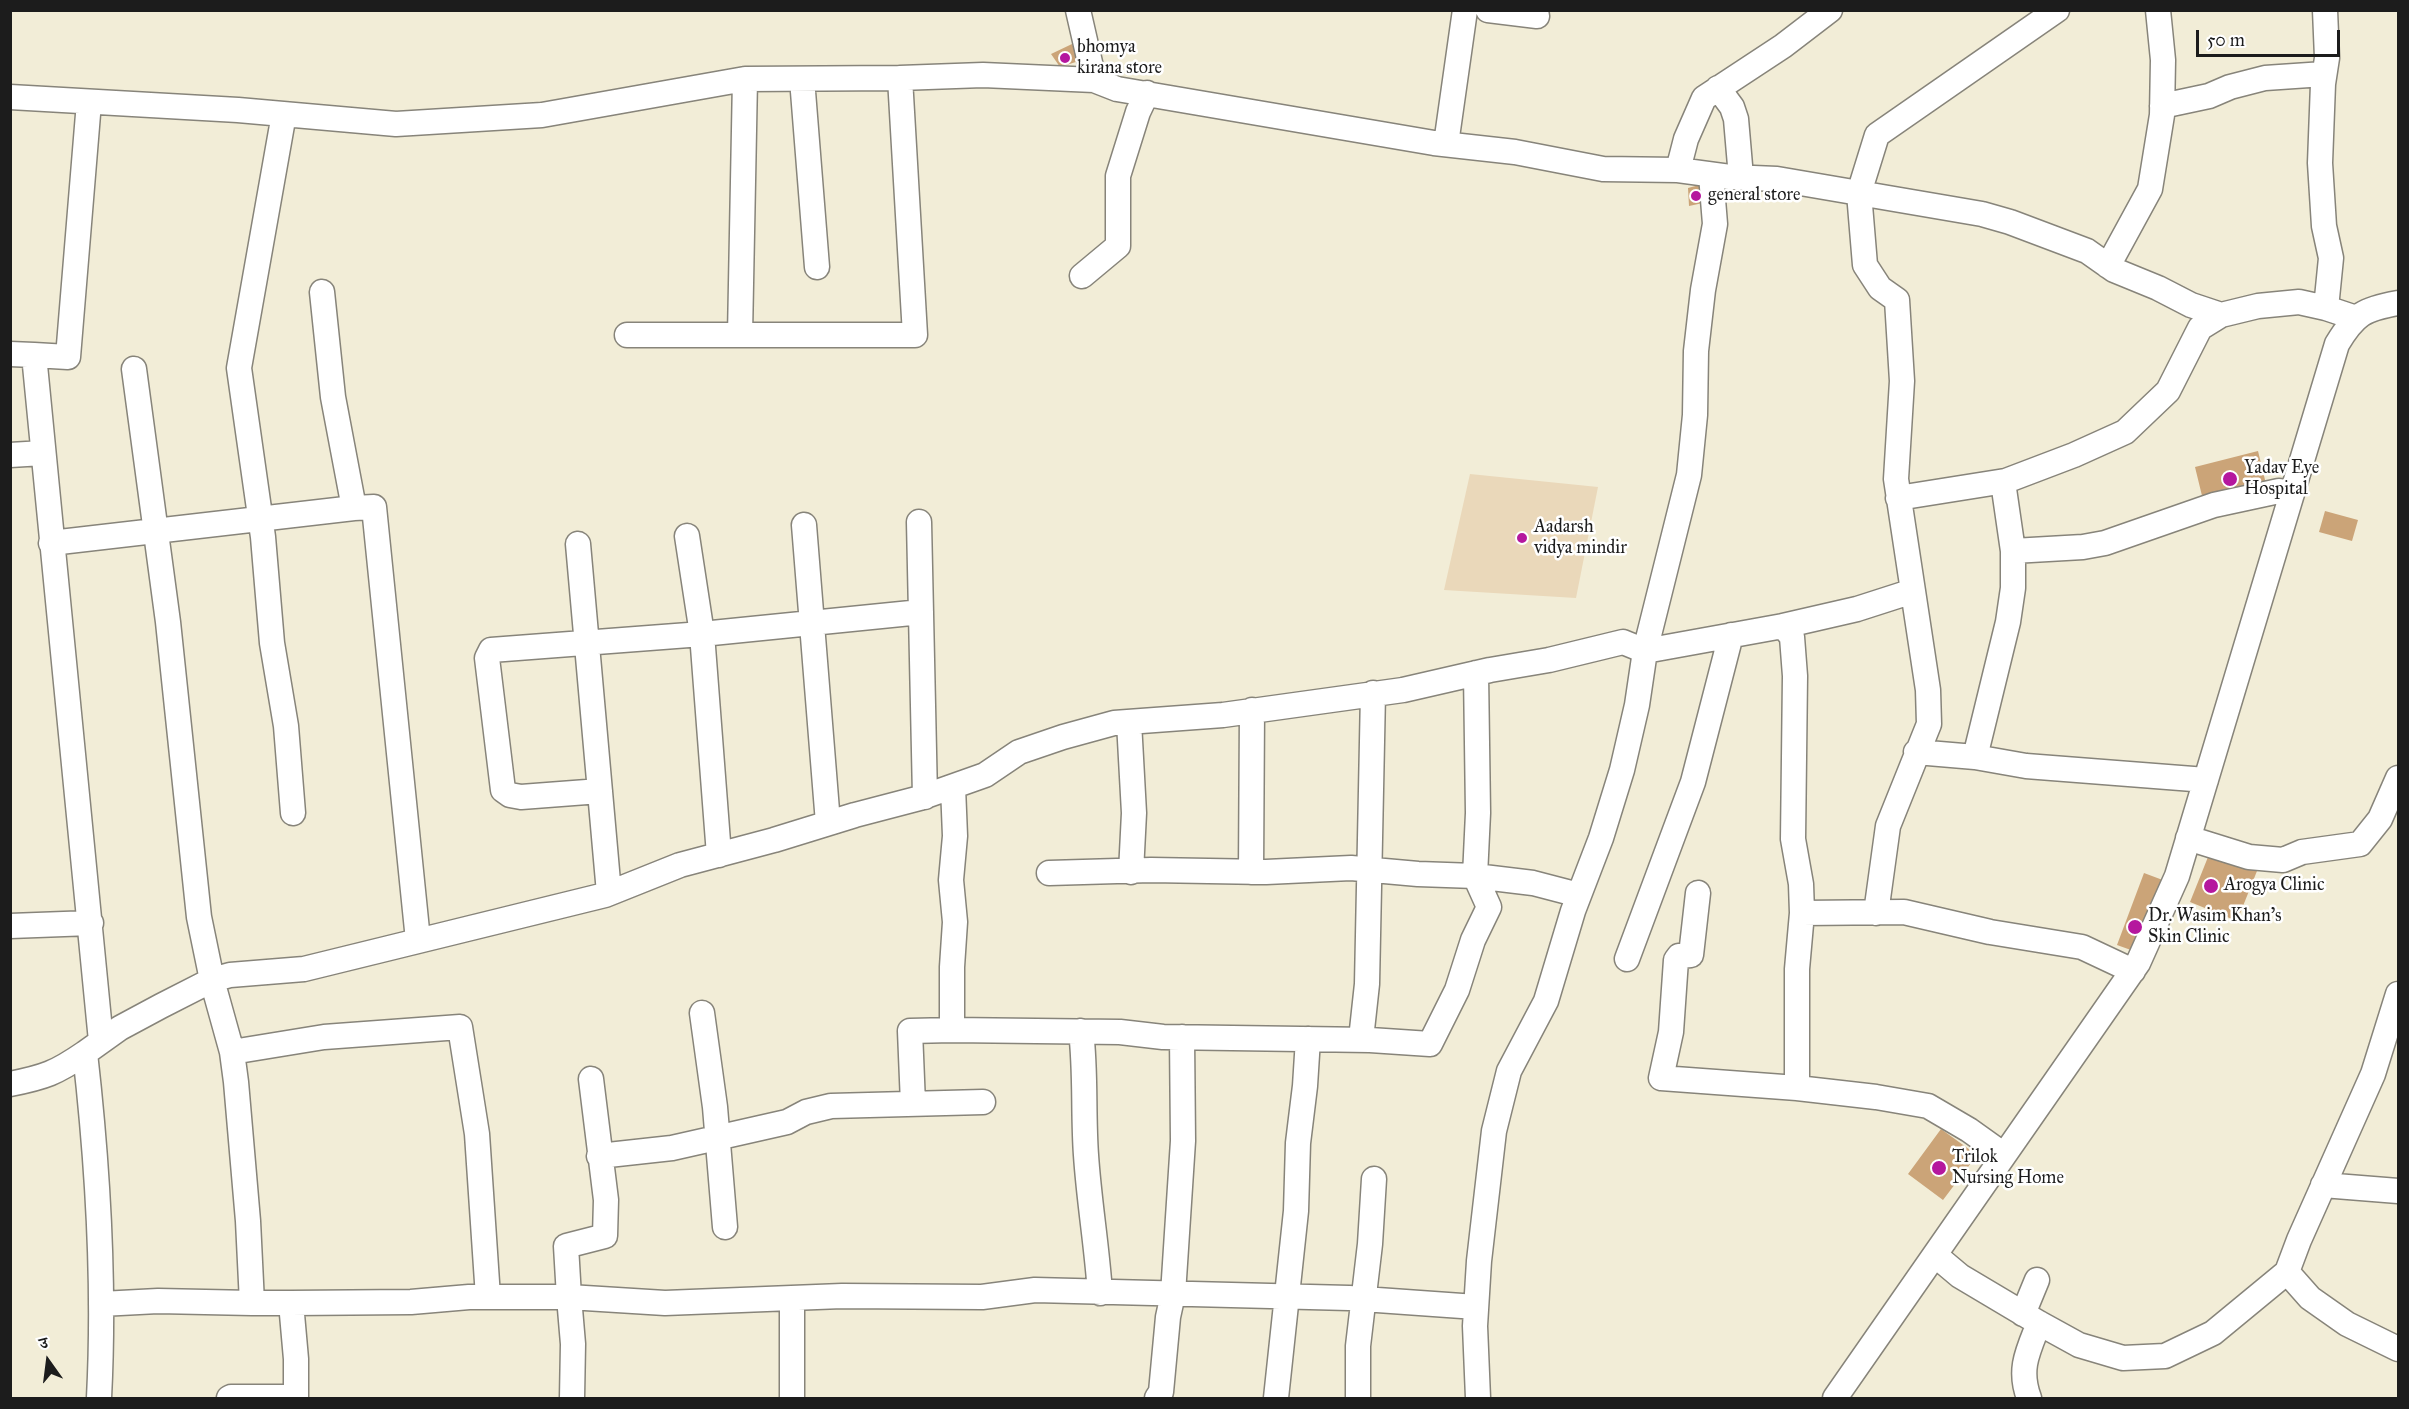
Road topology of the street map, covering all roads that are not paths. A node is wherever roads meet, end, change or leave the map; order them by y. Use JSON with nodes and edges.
{"nodes":[{"id":1,"x":1078,"y":10,"type":"edge"},
{"id":2,"x":1465,"y":10,"type":"edge"},
{"id":3,"x":1488,"y":10,"type":"edge"},
{"id":4,"x":1830,"y":10,"type":"edge"},
{"id":5,"x":2057,"y":10,"type":"edge"},
{"id":6,"x":2158,"y":10,"type":"edge"},
{"id":7,"x":2325,"y":10,"type":"edge"},
{"id":8,"x":1537,"y":16,"type":"dead end"},
{"id":9,"x":2324,"y":74,"type":"junction"},
{"id":10,"x":900,"y":78,"type":"junction"},
{"id":11,"x":745,"y":79,"type":"junction"},
{"id":12,"x":802,"y":79,"type":"junction"},
{"id":13,"x":1094,"y":80,"type":"junction"},
{"id":14,"x":1718,"y":88,"type":"junction"},
{"id":15,"x":1147,"y":93,"type":"junction"},
{"id":16,"x":10,"y":97,"type":"edge"},
{"id":17,"x":89,"y":102,"type":"junction"},
{"id":18,"x":2162,"y":106,"type":"junction"},
{"id":19,"x":284,"y":114,"type":"junction"},
{"id":20,"x":1446,"y":144,"type":"junction"},
{"id":21,"x":1678,"y":170,"type":"junction"},
{"id":22,"x":1711,"y":175,"type":"junction"},
{"id":23,"x":1741,"y":177,"type":"junction"},
{"id":24,"x":1859,"y":193,"type":"junction"},
{"id":25,"x":2108,"y":266,"type":"junction"},
{"id":26,"x":817,"y":267,"type":"dead end"},
{"id":27,"x":1082,"y":276,"type":"dead end"},
{"id":28,"x":322,"y":291,"type":"dead end"},
{"id":29,"x":2398,"y":303,"type":"edge"},
{"id":30,"x":2326,"y":308,"type":"junction"},
{"id":31,"x":2221,"y":315,"type":"junction"},
{"id":32,"x":2356,"y":318,"type":"junction"},
{"id":33,"x":627,"y":335,"type":"dead end"},
{"id":34,"x":740,"y":335,"type":"junction"},
{"id":35,"x":22,"y":355,"type":"edge"},
{"id":36,"x":134,"y":369,"type":"dead end"},
{"id":37,"x":43,"y":453,"type":"junction"},
{"id":38,"x":10,"y":455,"type":"edge"},
{"id":39,"x":2006,"y":481,"type":"junction"},
{"id":40,"x":2292,"y":494,"type":"junction"},
{"id":41,"x":1898,"y":498,"type":"junction"},
{"id":42,"x":354,"y":508,"type":"junction"},
{"id":43,"x":261,"y":518,"type":"junction"},
{"id":44,"x":919,"y":522,"type":"dead end"},
{"id":45,"x":804,"y":525,"type":"dead end"},
{"id":46,"x":156,"y":530,"type":"junction"},
{"id":47,"x":687,"y":536,"type":"dead end"},
{"id":48,"x":51,"y":543,"type":"junction"},
{"id":49,"x":578,"y":544,"type":"dead end"},
{"id":50,"x":2013,"y":550,"type":"junction"},
{"id":51,"x":1913,"y":591,"type":"junction"},
{"id":52,"x":921,"y":612,"type":"junction"},
{"id":53,"x":813,"y":624,"type":"junction"},
{"id":54,"x":1783,"y":626,"type":"junction"},
{"id":55,"x":702,"y":634,"type":"junction"},
{"id":56,"x":1731,"y":635,"type":"junction"},
{"id":57,"x":587,"y":644,"type":"junction"},
{"id":58,"x":1645,"y":651,"type":"junction"},
{"id":59,"x":1476,"y":673,"type":"junction"},
{"id":60,"x":1374,"y":693,"type":"junction"},
{"id":61,"x":1252,"y":710,"type":"junction"},
{"id":62,"x":1129,"y":722,"type":"junction"},
{"id":63,"x":1916,"y":752,"type":"junction"},
{"id":64,"x":1975,"y":757,"type":"junction"},
{"id":65,"x":2398,"y":778,"type":"edge"},
{"id":66,"x":2206,"y":780,"type":"junction"},
{"id":67,"x":952,"y":787,"type":"junction"},
{"id":68,"x":600,"y":792,"type":"junction"},
{"id":69,"x":925,"y":797,"type":"junction"},
{"id":70,"x":293,"y":813,"type":"dead end"},
{"id":71,"x":828,"y":823,"type":"junction"},
{"id":72,"x":2188,"y":838,"type":"junction"},
{"id":73,"x":719,"y":855,"type":"junction"},
{"id":74,"x":1370,"y":870,"type":"junction"},
{"id":75,"x":1131,"y":872,"type":"junction"},
{"id":76,"x":1251,"y":872,"type":"junction"},
{"id":77,"x":1049,"y":873,"type":"dead end"},
{"id":78,"x":1475,"y":876,"type":"junction"},
{"id":79,"x":609,"y":893,"type":"junction"},
{"id":80,"x":1698,"y":893,"type":"dead end"},
{"id":81,"x":1580,"y":895,"type":"junction"},
{"id":82,"x":1802,"y":913,"type":"junction"},
{"id":83,"x":1876,"y":913,"type":"junction"},
{"id":84,"x":91,"y":923,"type":"junction"},
{"id":85,"x":10,"y":926,"type":"edge"},
{"id":86,"x":418,"y":940,"type":"junction"},
{"id":87,"x":1627,"y":959,"type":"dead end"},
{"id":88,"x":2133,"y":971,"type":"junction"},
{"id":89,"x":212,"y":981,"type":"junction"},
{"id":90,"x":2398,"y":994,"type":"edge"},
{"id":91,"x":702,"y":1014,"type":"dead end"},
{"id":92,"x":952,"y":1030,"type":"junction"},
{"id":93,"x":1081,"y":1031,"type":"junction"},
{"id":94,"x":1182,"y":1037,"type":"junction"},
{"id":95,"x":1308,"y":1039,"type":"junction"},
{"id":96,"x":1360,"y":1040,"type":"junction"},
{"id":97,"x":93,"y":1047,"type":"junction"},
{"id":98,"x":232,"y":1052,"type":"junction"},
{"id":99,"x":591,"y":1079,"type":"dead end"},
{"id":100,"x":10,"y":1084,"type":"edge"},
{"id":101,"x":1797,"y":1088,"type":"junction"},
{"id":102,"x":982,"y":1102,"type":"dead end"},
{"id":103,"x":913,"y":1104,"type":"junction"},
{"id":104,"x":717,"y":1138,"type":"junction"},
{"id":105,"x":2004,"y":1155,"type":"junction"},
{"id":106,"x":599,"y":1156,"type":"junction"},
{"id":107,"x":1374,"y":1179,"type":"dead end"},
{"id":108,"x":2323,"y":1185,"type":"junction"},
{"id":109,"x":2398,"y":1191,"type":"edge"},
{"id":110,"x":725,"y":1227,"type":"dead end"},
{"id":111,"x":1935,"y":1255,"type":"junction"},
{"id":112,"x":2287,"y":1272,"type":"junction"},
{"id":113,"x":2037,"y":1280,"type":"dead end"},
{"id":114,"x":1100,"y":1293,"type":"junction"},
{"id":115,"x":1173,"y":1294,"type":"junction"},
{"id":116,"x":488,"y":1297,"type":"junction"},
{"id":117,"x":569,"y":1297,"type":"junction"},
{"id":118,"x":1287,"y":1297,"type":"junction"},
{"id":119,"x":792,"y":1298,"type":"junction"},
{"id":120,"x":1363,"y":1299,"type":"junction"},
{"id":121,"x":252,"y":1303,"type":"junction"},
{"id":122,"x":291,"y":1303,"type":"junction"},
{"id":123,"x":101,"y":1304,"type":"junction"},
{"id":124,"x":1476,"y":1307,"type":"junction"},
{"id":125,"x":2031,"y":1319,"type":"junction"},
{"id":126,"x":2398,"y":1349,"type":"edge"},
{"id":127,"x":99,"y":1398,"type":"edge"},
{"id":128,"x":229,"y":1398,"type":"edge"},
{"id":129,"x":296,"y":1398,"type":"edge"},
{"id":130,"x":572,"y":1398,"type":"edge"},
{"id":131,"x":792,"y":1398,"type":"edge"},
{"id":132,"x":1157,"y":1398,"type":"edge"},
{"id":133,"x":1276,"y":1398,"type":"edge"},
{"id":134,"x":1358,"y":1398,"type":"edge"},
{"id":135,"x":1478,"y":1398,"type":"edge"},
{"id":136,"x":1835,"y":1398,"type":"edge"},
{"id":137,"x":2029,"y":1398,"type":"edge"}],
"edges":[{"from":1,"to":13,"type":"street"},
{"from":2,"to":20,"type":"street"},
{"from":3,"to":8,"type":"street"},
{"from":4,"to":14,"type":"street"},
{"from":5,"to":24,"type":"street"},
{"from":6,"to":18,"type":"street"},
{"from":7,"to":9,"type":"street"},
{"from":9,"to":18,"type":"street"},
{"from":9,"to":30,"type":"street"},
{"from":10,"to":12,"type":"street"},
{"from":10,"to":13,"type":"street"},
{"from":10,"to":34,"type":"street"},
{"from":11,"to":12,"type":"street"},
{"from":11,"to":19,"type":"street"},
{"from":11,"to":34,"type":"street"},
{"from":12,"to":26,"type":"street"},
{"from":13,"to":15,"type":"street"},
{"from":14,"to":21,"type":"street"},
{"from":14,"to":23,"type":"street"},
{"from":15,"to":20,"type":"street"},
{"from":15,"to":27,"type":"street"},
{"from":16,"to":17,"type":"street"},
{"from":17,"to":19,"type":"street"},
{"from":17,"to":35,"type":"street"},
{"from":18,"to":25,"type":"street"},
{"from":19,"to":43,"type":"street"},
{"from":20,"to":21,"type":"street"},
{"from":21,"to":22,"type":"street"},
{"from":22,"to":23,"type":"street"},
{"from":22,"to":58,"type":"street"},
{"from":23,"to":24,"type":"street"},
{"from":24,"to":25,"type":"street"},
{"from":24,"to":41,"type":"street"},
{"from":25,"to":31,"type":"street"},
{"from":28,"to":42,"type":"street"},
{"from":29,"to":32,"type":"street"},
{"from":30,"to":31,"type":"street"},
{"from":30,"to":32,"type":"street"},
{"from":31,"to":39,"type":"street"},
{"from":32,"to":40,"type":"street"},
{"from":33,"to":34,"type":"street"},
{"from":35,"to":37,"type":"street"},
{"from":36,"to":46,"type":"street"},
{"from":37,"to":38,"type":"street"},
{"from":37,"to":48,"type":"street"},
{"from":39,"to":41,"type":"street"},
{"from":39,"to":50,"type":"street"},
{"from":40,"to":50,"type":"street"},
{"from":40,"to":66,"type":"street"},
{"from":41,"to":51,"type":"street"},
{"from":42,"to":43,"type":"street"},
{"from":42,"to":86,"type":"street"},
{"from":43,"to":46,"type":"street"},
{"from":43,"to":70,"type":"street"},
{"from":44,"to":52,"type":"street"},
{"from":45,"to":53,"type":"street"},
{"from":46,"to":48,"type":"street"},
{"from":46,"to":89,"type":"street"},
{"from":47,"to":55,"type":"street"},
{"from":48,"to":84,"type":"street"},
{"from":49,"to":57,"type":"street"},
{"from":50,"to":64,"type":"street"},
{"from":51,"to":54,"type":"street"},
{"from":51,"to":63,"type":"street"},
{"from":52,"to":53,"type":"street"},
{"from":52,"to":69,"type":"street"},
{"from":53,"to":55,"type":"street"},
{"from":53,"to":71,"type":"street"},
{"from":54,"to":56,"type":"street"},
{"from":54,"to":82,"type":"street"},
{"from":55,"to":57,"type":"street"},
{"from":55,"to":73,"type":"street"},
{"from":56,"to":58,"type":"street"},
{"from":56,"to":87,"type":"street"},
{"from":57,"to":68,"type":"street"},
{"from":57,"to":68,"type":"street"},
{"from":58,"to":59,"type":"street"},
{"from":58,"to":81,"type":"street"},
{"from":59,"to":60,"type":"street"},
{"from":59,"to":78,"type":"street"},
{"from":60,"to":61,"type":"street"},
{"from":60,"to":74,"type":"street"},
{"from":61,"to":62,"type":"street"},
{"from":61,"to":76,"type":"street"},
{"from":62,"to":67,"type":"street"},
{"from":62,"to":75,"type":"street"},
{"from":63,"to":64,"type":"street"},
{"from":63,"to":83,"type":"street"},
{"from":64,"to":66,"type":"street"},
{"from":65,"to":72,"type":"street"},
{"from":66,"to":72,"type":"street"},
{"from":67,"to":69,"type":"street"},
{"from":67,"to":92,"type":"street"},
{"from":68,"to":79,"type":"street"},
{"from":69,"to":71,"type":"street"},
{"from":71,"to":73,"type":"street"},
{"from":72,"to":88,"type":"street"},
{"from":73,"to":79,"type":"street"},
{"from":74,"to":76,"type":"street"},
{"from":74,"to":78,"type":"street"},
{"from":74,"to":96,"type":"street"},
{"from":75,"to":76,"type":"street"},
{"from":75,"to":77,"type":"street"},
{"from":78,"to":81,"type":"street"},
{"from":78,"to":96,"type":"street"},
{"from":79,"to":86,"type":"street"},
{"from":80,"to":101,"type":"street"},
{"from":81,"to":124,"type":"street"},
{"from":82,"to":83,"type":"street"},
{"from":82,"to":101,"type":"street"},
{"from":83,"to":88,"type":"street"},
{"from":84,"to":85,"type":"street"},
{"from":84,"to":97,"type":"street"},
{"from":86,"to":89,"type":"street"},
{"from":88,"to":105,"type":"street"},
{"from":89,"to":97,"type":"street"},
{"from":89,"to":98,"type":"street"},
{"from":90,"to":108,"type":"street"},
{"from":91,"to":104,"type":"street"},
{"from":92,"to":93,"type":"street"},
{"from":92,"to":103,"type":"street"},
{"from":93,"to":94,"type":"street"},
{"from":93,"to":114,"type":"street"},
{"from":94,"to":95,"type":"street"},
{"from":94,"to":115,"type":"street"},
{"from":95,"to":96,"type":"street"},
{"from":95,"to":118,"type":"street"},
{"from":97,"to":100,"type":"street"},
{"from":97,"to":123,"type":"street"},
{"from":98,"to":116,"type":"street"},
{"from":98,"to":121,"type":"street"},
{"from":99,"to":106,"type":"street"},
{"from":101,"to":105,"type":"street"},
{"from":102,"to":103,"type":"street"},
{"from":103,"to":104,"type":"street"},
{"from":104,"to":106,"type":"street"},
{"from":104,"to":110,"type":"street"},
{"from":105,"to":111,"type":"street"},
{"from":106,"to":117,"type":"street"},
{"from":107,"to":120,"type":"street"},
{"from":108,"to":109,"type":"street"},
{"from":108,"to":112,"type":"street"},
{"from":111,"to":125,"type":"street"},
{"from":111,"to":136,"type":"street"},
{"from":112,"to":125,"type":"street"},
{"from":112,"to":126,"type":"street"},
{"from":113,"to":125,"type":"street"},
{"from":114,"to":115,"type":"street"},
{"from":114,"to":119,"type":"street"},
{"from":115,"to":118,"type":"street"},
{"from":115,"to":132,"type":"street"},
{"from":116,"to":117,"type":"street"},
{"from":116,"to":122,"type":"street"},
{"from":117,"to":119,"type":"street"},
{"from":117,"to":130,"type":"street"},
{"from":118,"to":120,"type":"street"},
{"from":118,"to":133,"type":"street"},
{"from":119,"to":131,"type":"street"},
{"from":120,"to":124,"type":"street"},
{"from":120,"to":134,"type":"street"},
{"from":121,"to":122,"type":"street"},
{"from":121,"to":123,"type":"street"},
{"from":122,"to":129,"type":"street"},
{"from":123,"to":127,"type":"street"},
{"from":124,"to":135,"type":"street"},
{"from":125,"to":137,"type":"street"},
{"from":128,"to":129,"type":"street"}]}
